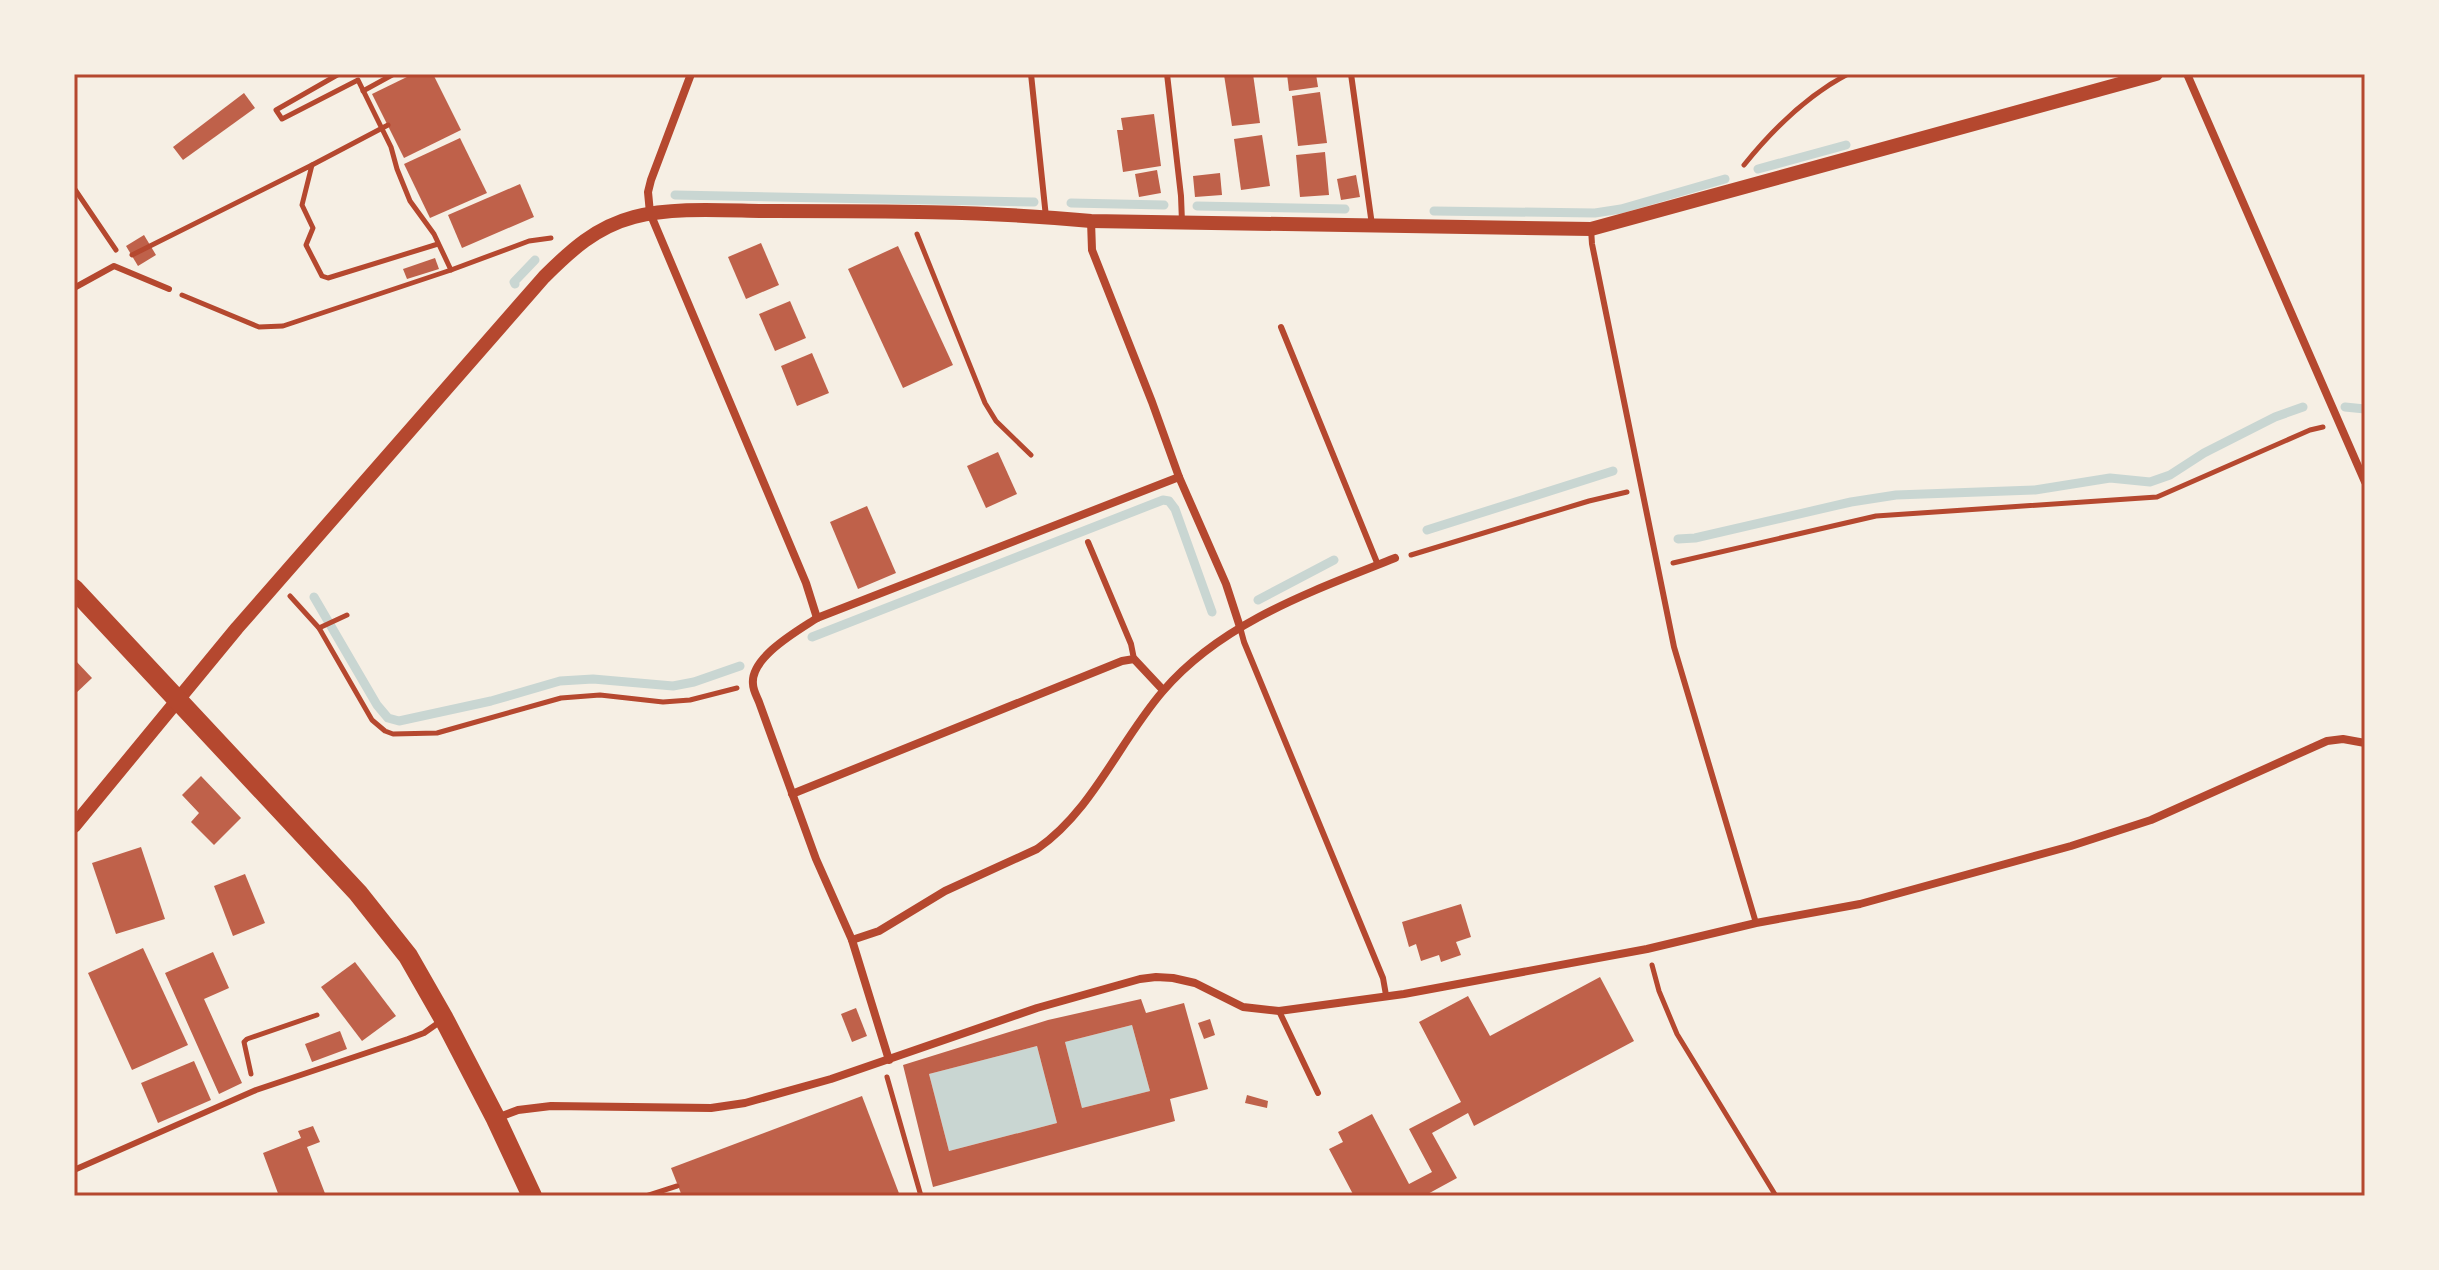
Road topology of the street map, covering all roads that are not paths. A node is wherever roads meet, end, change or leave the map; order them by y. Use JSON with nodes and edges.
{"nodes":[{"id":1,"x":691,"y":74,"type":"edge"},
{"id":2,"x":1031,"y":74,"type":"edge"},
{"id":3,"x":1167,"y":74,"type":"edge"},
{"id":4,"x":1351,"y":74,"type":"edge"},
{"id":5,"x":2156,"y":74,"type":"edge"},
{"id":6,"x":2187,"y":74,"type":"edge"},
{"id":7,"x":650,"y":213,"type":"junction"},
{"id":8,"x":1046,"y":217,"type":"junction"},
{"id":9,"x":1091,"y":221,"type":"junction"},
{"id":10,"x":1182,"y":222,"type":"junction"},
{"id":11,"x":1372,"y":225,"type":"junction"},
{"id":12,"x":1591,"y":229,"type":"junction"},
{"id":13,"x":74,"y":288,"type":"edge"},
{"id":14,"x":169,"y":289,"type":"road end"},
{"id":15,"x":1281,"y":327,"type":"dead end"},
{"id":16,"x":1179,"y":477,"type":"junction"},
{"id":17,"x":2365,"y":482,"type":"edge"},
{"id":18,"x":1088,"y":542,"type":"dead end"},
{"id":19,"x":1395,"y":558,"type":"dead end"},
{"id":20,"x":1378,"y":565,"type":"junction"},
{"id":21,"x":74,"y":589,"type":"edge"},
{"id":22,"x":817,"y":618,"type":"junction"},
{"id":23,"x":1240,"y":627,"type":"junction"},
{"id":24,"x":1134,"y":659,"type":"junction"},
{"id":25,"x":1163,"y":690,"type":"junction"},
{"id":26,"x":177,"y":701,"type":"junction"},
{"id":27,"x":2365,"y":743,"type":"edge"},
{"id":28,"x":792,"y":794,"type":"junction"},
{"id":29,"x":74,"y":826,"type":"edge"},
{"id":30,"x":1756,"y":923,"type":"junction"},
{"id":31,"x":852,"y":940,"type":"junction"},
{"id":32,"x":1386,"y":995,"type":"junction"},
{"id":33,"x":1279,"y":1011,"type":"junction"},
{"id":34,"x":444,"y":1019,"type":"junction"},
{"id":35,"x":889,"y":1060,"type":"junction"},
{"id":36,"x":1318,"y":1093,"type":"dead end"},
{"id":37,"x":496,"y":1119,"type":"junction"},
{"id":38,"x":74,"y":1170,"type":"edge"},
{"id":39,"x":532,"y":1196,"type":"edge"}],
"edges":[{"from":1,"to":7,"type":"street"},
{"from":2,"to":8,"type":"lane"},
{"from":3,"to":10,"type":"lane"},
{"from":4,"to":11,"type":"lane"},
{"from":5,"to":12,"type":"street"},
{"from":6,"to":17,"type":"street"},
{"from":7,"to":8,"type":"street"},
{"from":7,"to":22,"type":"street"},
{"from":7,"to":26,"type":"street"},
{"from":8,"to":9,"type":"street"},
{"from":9,"to":10,"type":"street"},
{"from":9,"to":16,"type":"street"},
{"from":10,"to":11,"type":"street"},
{"from":11,"to":12,"type":"street"},
{"from":12,"to":30,"type":"lane"},
{"from":13,"to":14,"type":"lane"},
{"from":15,"to":20,"type":"lane"},
{"from":16,"to":22,"type":"street"},
{"from":16,"to":23,"type":"street"},
{"from":18,"to":24,"type":"lane"},
{"from":19,"to":20,"type":"street"},
{"from":20,"to":23,"type":"street"},
{"from":21,"to":26,"type":"main road"},
{"from":22,"to":28,"type":"street"},
{"from":23,"to":25,"type":"street"},
{"from":23,"to":32,"type":"lane"},
{"from":24,"to":25,"type":"street"},
{"from":24,"to":28,"type":"street"},
{"from":25,"to":31,"type":"street"},
{"from":26,"to":29,"type":"street"},
{"from":26,"to":34,"type":"main road"},
{"from":27,"to":30,"type":"street"},
{"from":28,"to":31,"type":"street"},
{"from":30,"to":32,"type":"street"},
{"from":31,"to":35,"type":"street"},
{"from":32,"to":33,"type":"street"},
{"from":33,"to":35,"type":"street"},
{"from":33,"to":36,"type":"lane"},
{"from":34,"to":37,"type":"main road"},
{"from":34,"to":38,"type":"lane"},
{"from":35,"to":37,"type":"street"},
{"from":37,"to":39,"type":"main road"}]}
